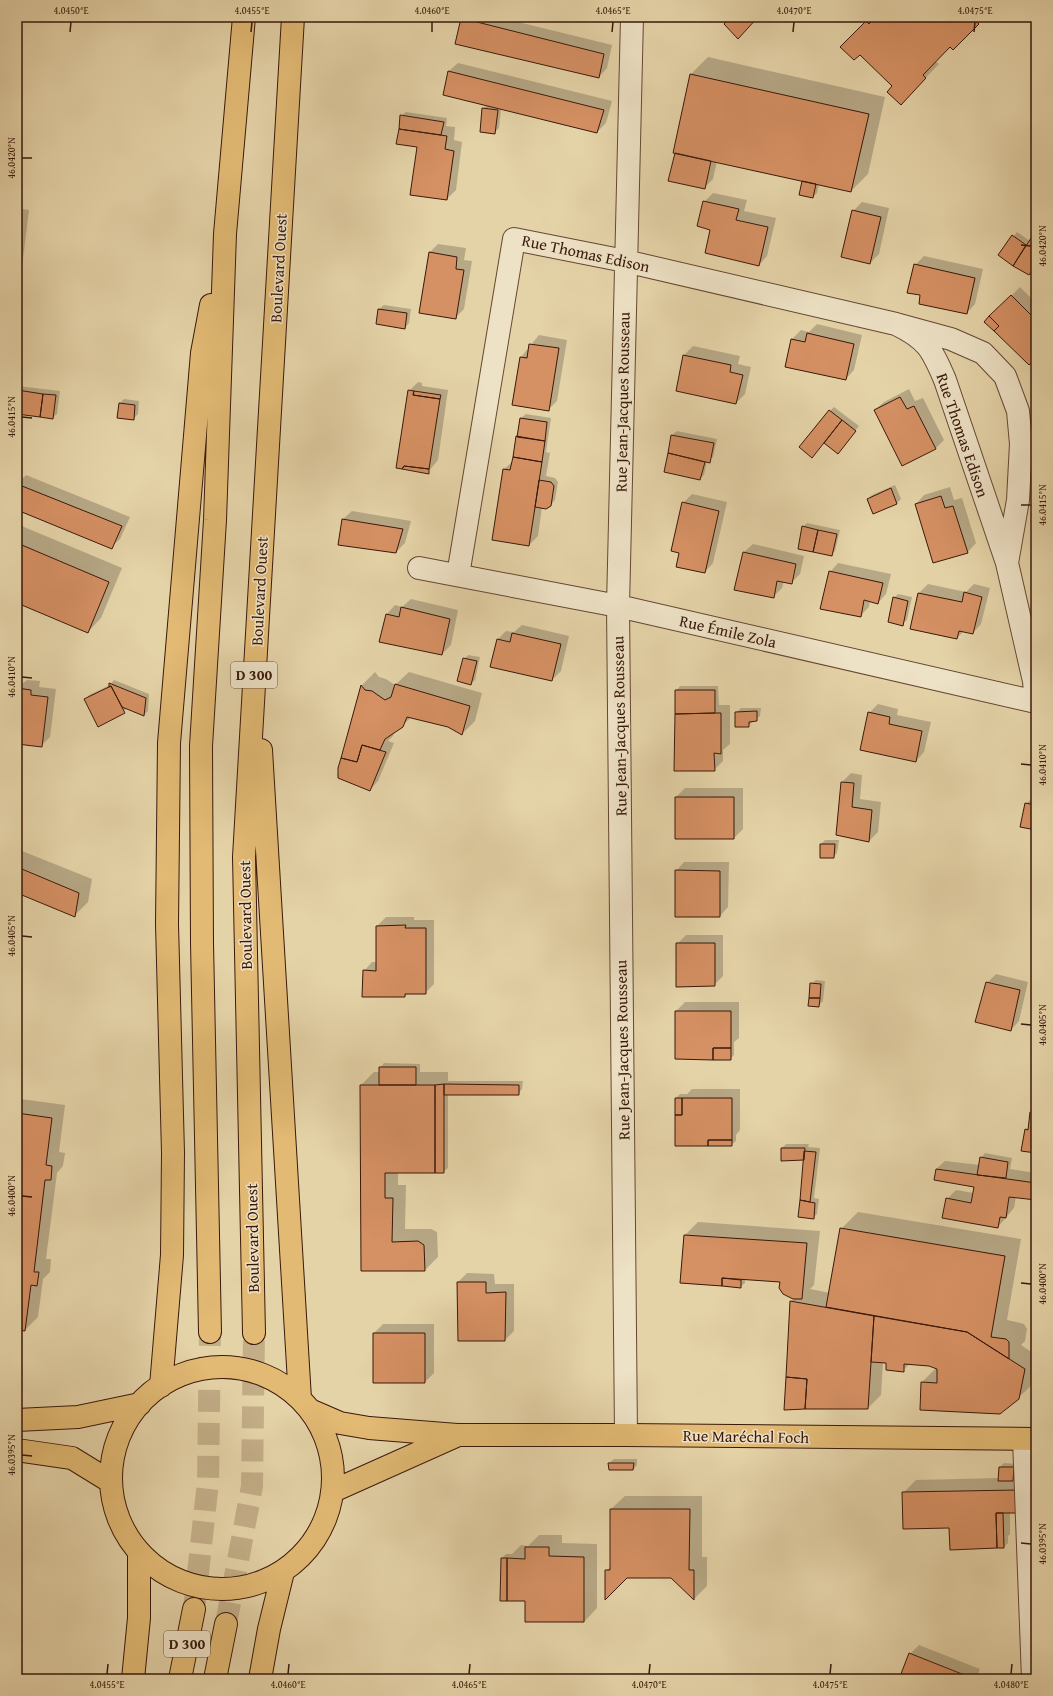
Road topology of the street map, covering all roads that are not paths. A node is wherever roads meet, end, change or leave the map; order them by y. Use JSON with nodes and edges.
{"nodes":[{"id":1,"x":244,"y":17,"type":"edge"},
{"id":2,"x":293,"y":17,"type":"edge"},
{"id":3,"x":632,"y":17,"type":"edge"},
{"id":4,"x":225,"y":234,"type":"junction"},
{"id":5,"x":625,"y":261,"type":"junction"},
{"id":6,"x":896,"y":324,"type":"junction"},
{"id":7,"x":1007,"y":563,"type":"junction"},
{"id":8,"x":419,"y":568,"type":"dead end"},
{"id":9,"x":458,"y":575,"type":"junction"},
{"id":10,"x":618,"y":606,"type":"junction"},
{"id":11,"x":255,"y":658,"type":"junction"},
{"id":12,"x":1036,"y":702,"type":"edge"},
{"id":13,"x":210,"y":1332,"type":"tunnel mouth"},
{"id":14,"x":254,"y":1334,"type":"tunnel mouth"},
{"id":15,"x":161,"y":1386,"type":"junction"},
{"id":16,"x":140,"y":1404,"type":"junction"},
{"id":17,"x":305,"y":1405,"type":"junction"},
{"id":18,"x":17,"y":1420,"type":"edge"},
{"id":19,"x":457,"y":1435,"type":"junction"},
{"id":20,"x":626,"y":1435,"type":"junction"},
{"id":21,"x":1030,"y":1439,"type":"edge"},
{"id":22,"x":17,"y":1450,"type":"edge"},
{"id":23,"x":111,"y":1482,"type":"junction"},
{"id":24,"x":333,"y":1491,"type":"junction"},
{"id":25,"x":139,"y":1553,"type":"junction"},
{"id":26,"x":283,"y":1572,"type":"junction"},
{"id":27,"x":194,"y":1609,"type":"tunnel mouth"},
{"id":28,"x":226,"y":1624,"type":"tunnel mouth"},
{"id":29,"x":133,"y":1679,"type":"edge"},
{"id":30,"x":180,"y":1679,"type":"edge"},
{"id":31,"x":216,"y":1679,"type":"edge"},
{"id":32,"x":260,"y":1679,"type":"edge"},
{"id":33,"x":1033,"y":1679,"type":"edge"}],
"edges":[{"from":1,"to":4,"type":"main road"},
{"from":2,"to":11,"type":"main road","name":"Boulevard Ouest","number":"D 300"},
{"from":3,"to":5,"type":"street","name":"Rue Jean-Jacques Rousseau"},
{"from":4,"to":13,"type":"main road"},
{"from":4,"to":15,"type":"main road"},
{"from":5,"to":6,"type":"street","name":"Rue Thomas Edison"},
{"from":5,"to":9,"type":"street","name":"Rue Thomas Edison"},
{"from":5,"to":10,"type":"street","name":"Rue Jean-Jacques Rousseau"},
{"from":6,"to":7,"type":"street","name":"Rue Thomas Edison"},
{"from":6,"to":7,"type":"street","name":"Rue Thomas Edison"},
{"from":7,"to":12,"type":"street","name":"Rue Thomas Edison"},
{"from":8,"to":9,"type":"street","name":"Rue Émile Zola"},
{"from":9,"to":10,"type":"street","name":"Rue Émile Zola"},
{"from":10,"to":12,"type":"street","name":"Rue Émile Zola"},
{"from":10,"to":20,"type":"street","name":"Rue Jean-Jacques Rousseau"},
{"from":11,"to":14,"type":"main road","name":"Boulevard Ouest","number":"D 300"},
{"from":11,"to":17,"type":"main road"},
{"from":15,"to":16,"type":"main road"},
{"from":15,"to":17,"type":"main road"},
{"from":16,"to":18,"type":"main road"},
{"from":16,"to":23,"type":"main road"},
{"from":17,"to":19,"type":"main road","name":"Rue Maréchal Foch"},
{"from":17,"to":24,"type":"main road"},
{"from":19,"to":20,"type":"main road","name":"Rue Maréchal Foch"},
{"from":19,"to":24,"type":"main road","name":"Rue Maréchal Foch"},
{"from":20,"to":21,"type":"main road","name":"Rue Maréchal Foch"},
{"from":21,"to":33,"type":"street"},
{"from":22,"to":23,"type":"main road"},
{"from":23,"to":25,"type":"main road"},
{"from":24,"to":26,"type":"main road"},
{"from":25,"to":26,"type":"main road"},
{"from":25,"to":29,"type":"main road"},
{"from":26,"to":32,"type":"main road"},
{"from":27,"to":30,"type":"main road","number":"D 300"},
{"from":28,"to":31,"type":"main road","number":"D 300"}]}
